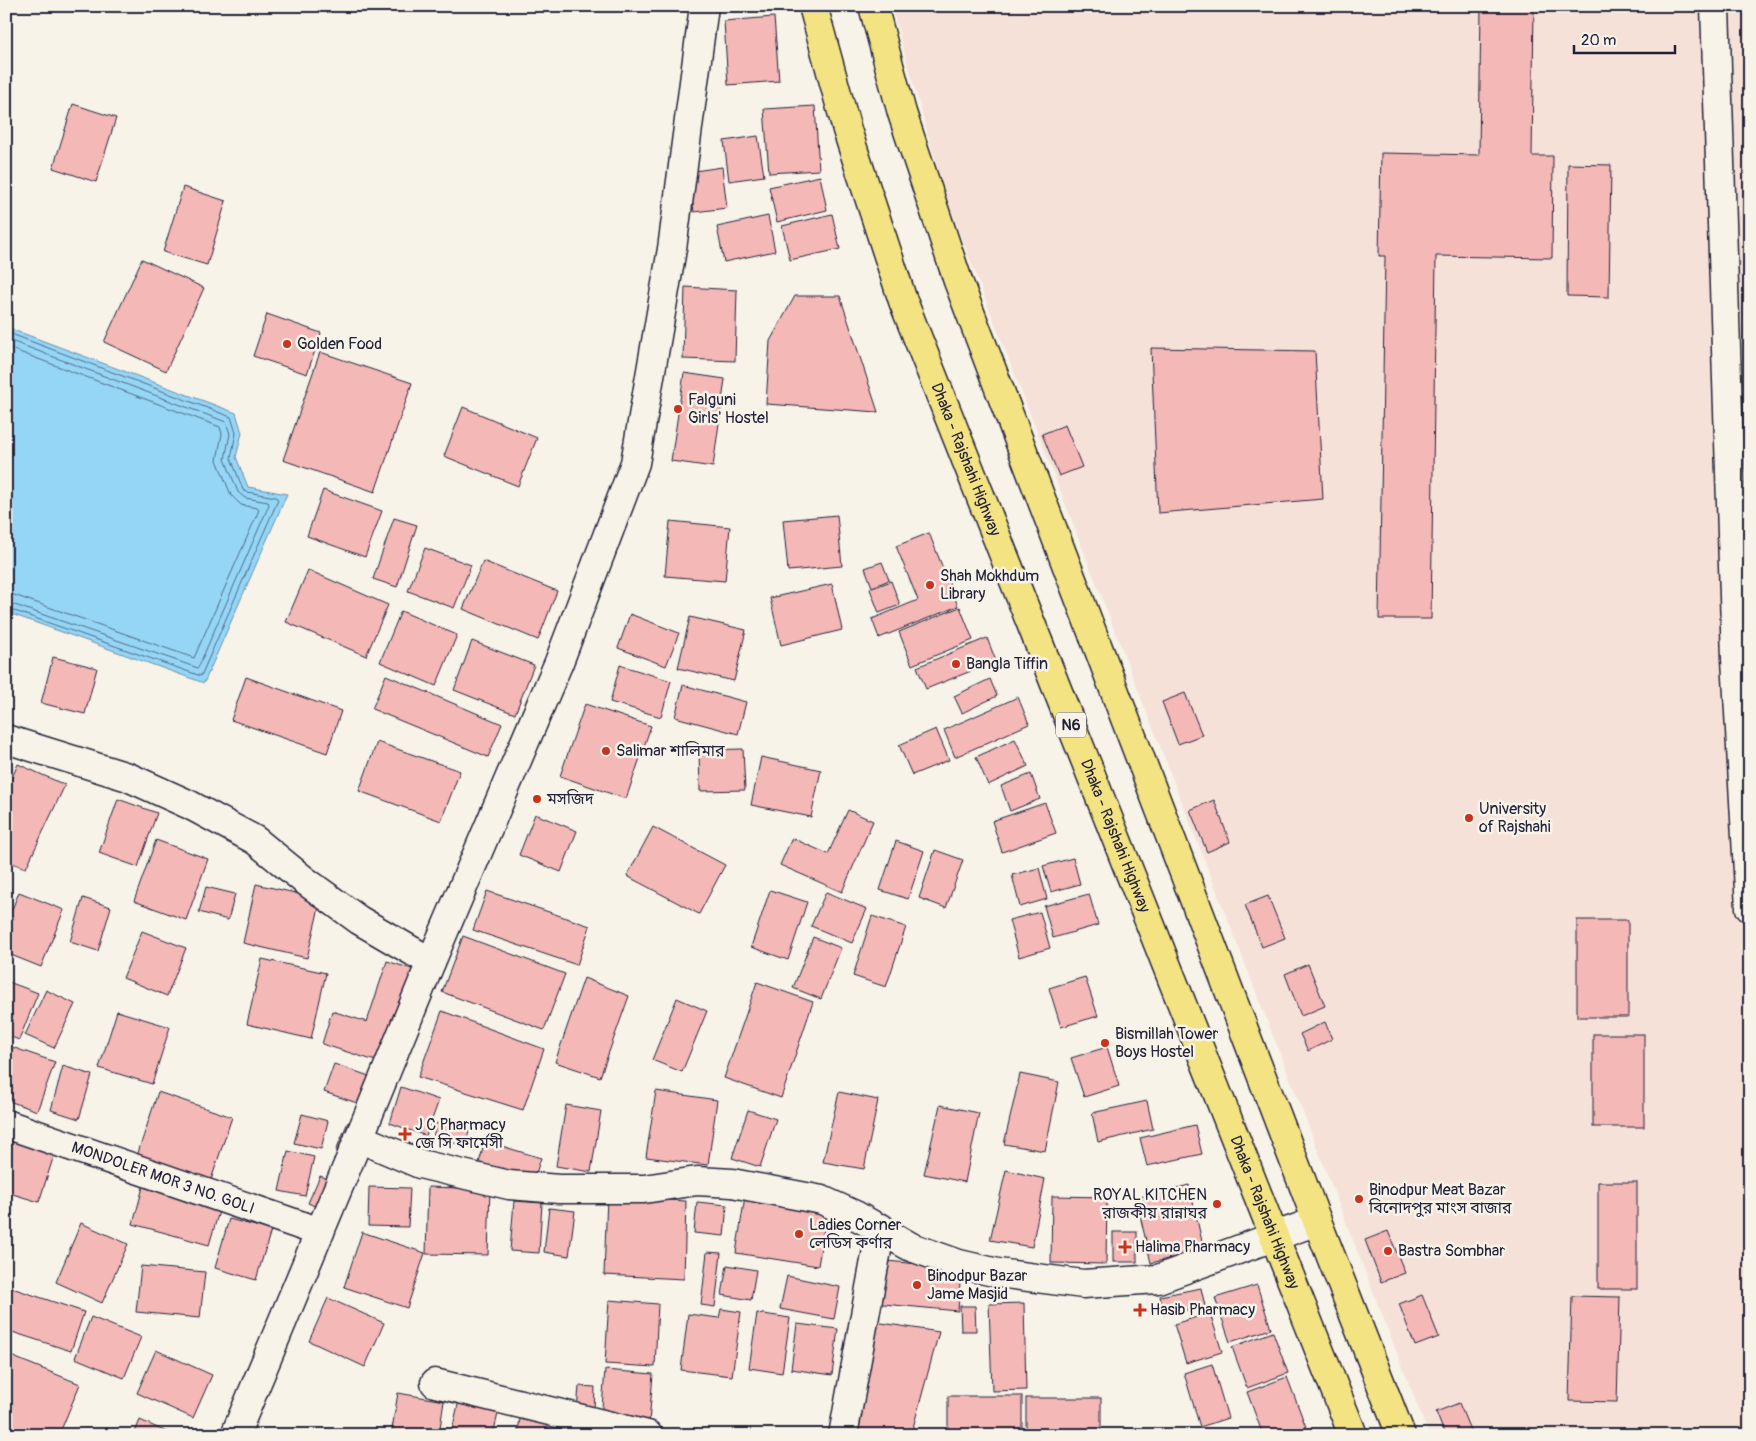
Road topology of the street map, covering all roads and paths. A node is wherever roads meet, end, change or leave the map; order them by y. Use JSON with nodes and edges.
{"nodes":[{"id":1,"x":704,"y":6,"type":"edge"},
{"id":2,"x":813,"y":6,"type":"edge"},
{"id":3,"x":873,"y":6,"type":"edge"},
{"id":4,"x":1715,"y":6,"type":"edge"},
{"id":5,"x":6,"y":739,"type":"edge"},
{"id":6,"x":1750,"y":908,"type":"edge"},
{"id":7,"x":431,"y":962,"type":"junction"},
{"id":8,"x":6,"y":1124,"type":"edge"},
{"id":9,"x":359,"y":1138,"type":"junction"},
{"id":10,"x":1317,"y":1221,"type":"junction"},
{"id":11,"x":880,"y":1228,"type":"junction"},
{"id":12,"x":320,"y":1232,"type":"junction"},
{"id":13,"x":1274,"y":1237,"type":"junction"},
{"id":14,"x":435,"y":1384,"type":"dead end"},
{"id":15,"x":235,"y":1435,"type":"edge"},
{"id":16,"x":648,"y":1435,"type":"edge"},
{"id":17,"x":843,"y":1435,"type":"edge"},
{"id":18,"x":1353,"y":1435,"type":"edge"},
{"id":19,"x":1402,"y":1435,"type":"edge"}],
"edges":[{"from":1,"to":7,"type":"street"},
{"from":2,"to":13,"type":"highway","name":"Dhaka - Rajshahi Highway","number":"N6"},
{"from":3,"to":10,"type":"highway"},
{"from":4,"to":6,"type":"street"},
{"from":5,"to":7,"type":"street"},
{"from":7,"to":9,"type":"street"},
{"from":8,"to":12,"type":"street","name":"MONDOLER MOR 3 NO. GOLI"},
{"from":9,"to":11,"type":"street"},
{"from":9,"to":12,"type":"street"},
{"from":10,"to":13,"type":"street"},
{"from":10,"to":19,"type":"highway"},
{"from":11,"to":13,"type":"street"},
{"from":11,"to":17,"type":"street"},
{"from":12,"to":15,"type":"street"},
{"from":13,"to":18,"type":"highway","name":"Dhaka - Rajshahi Highway","number":"N6"},
{"from":14,"to":16,"type":"street"}]}
